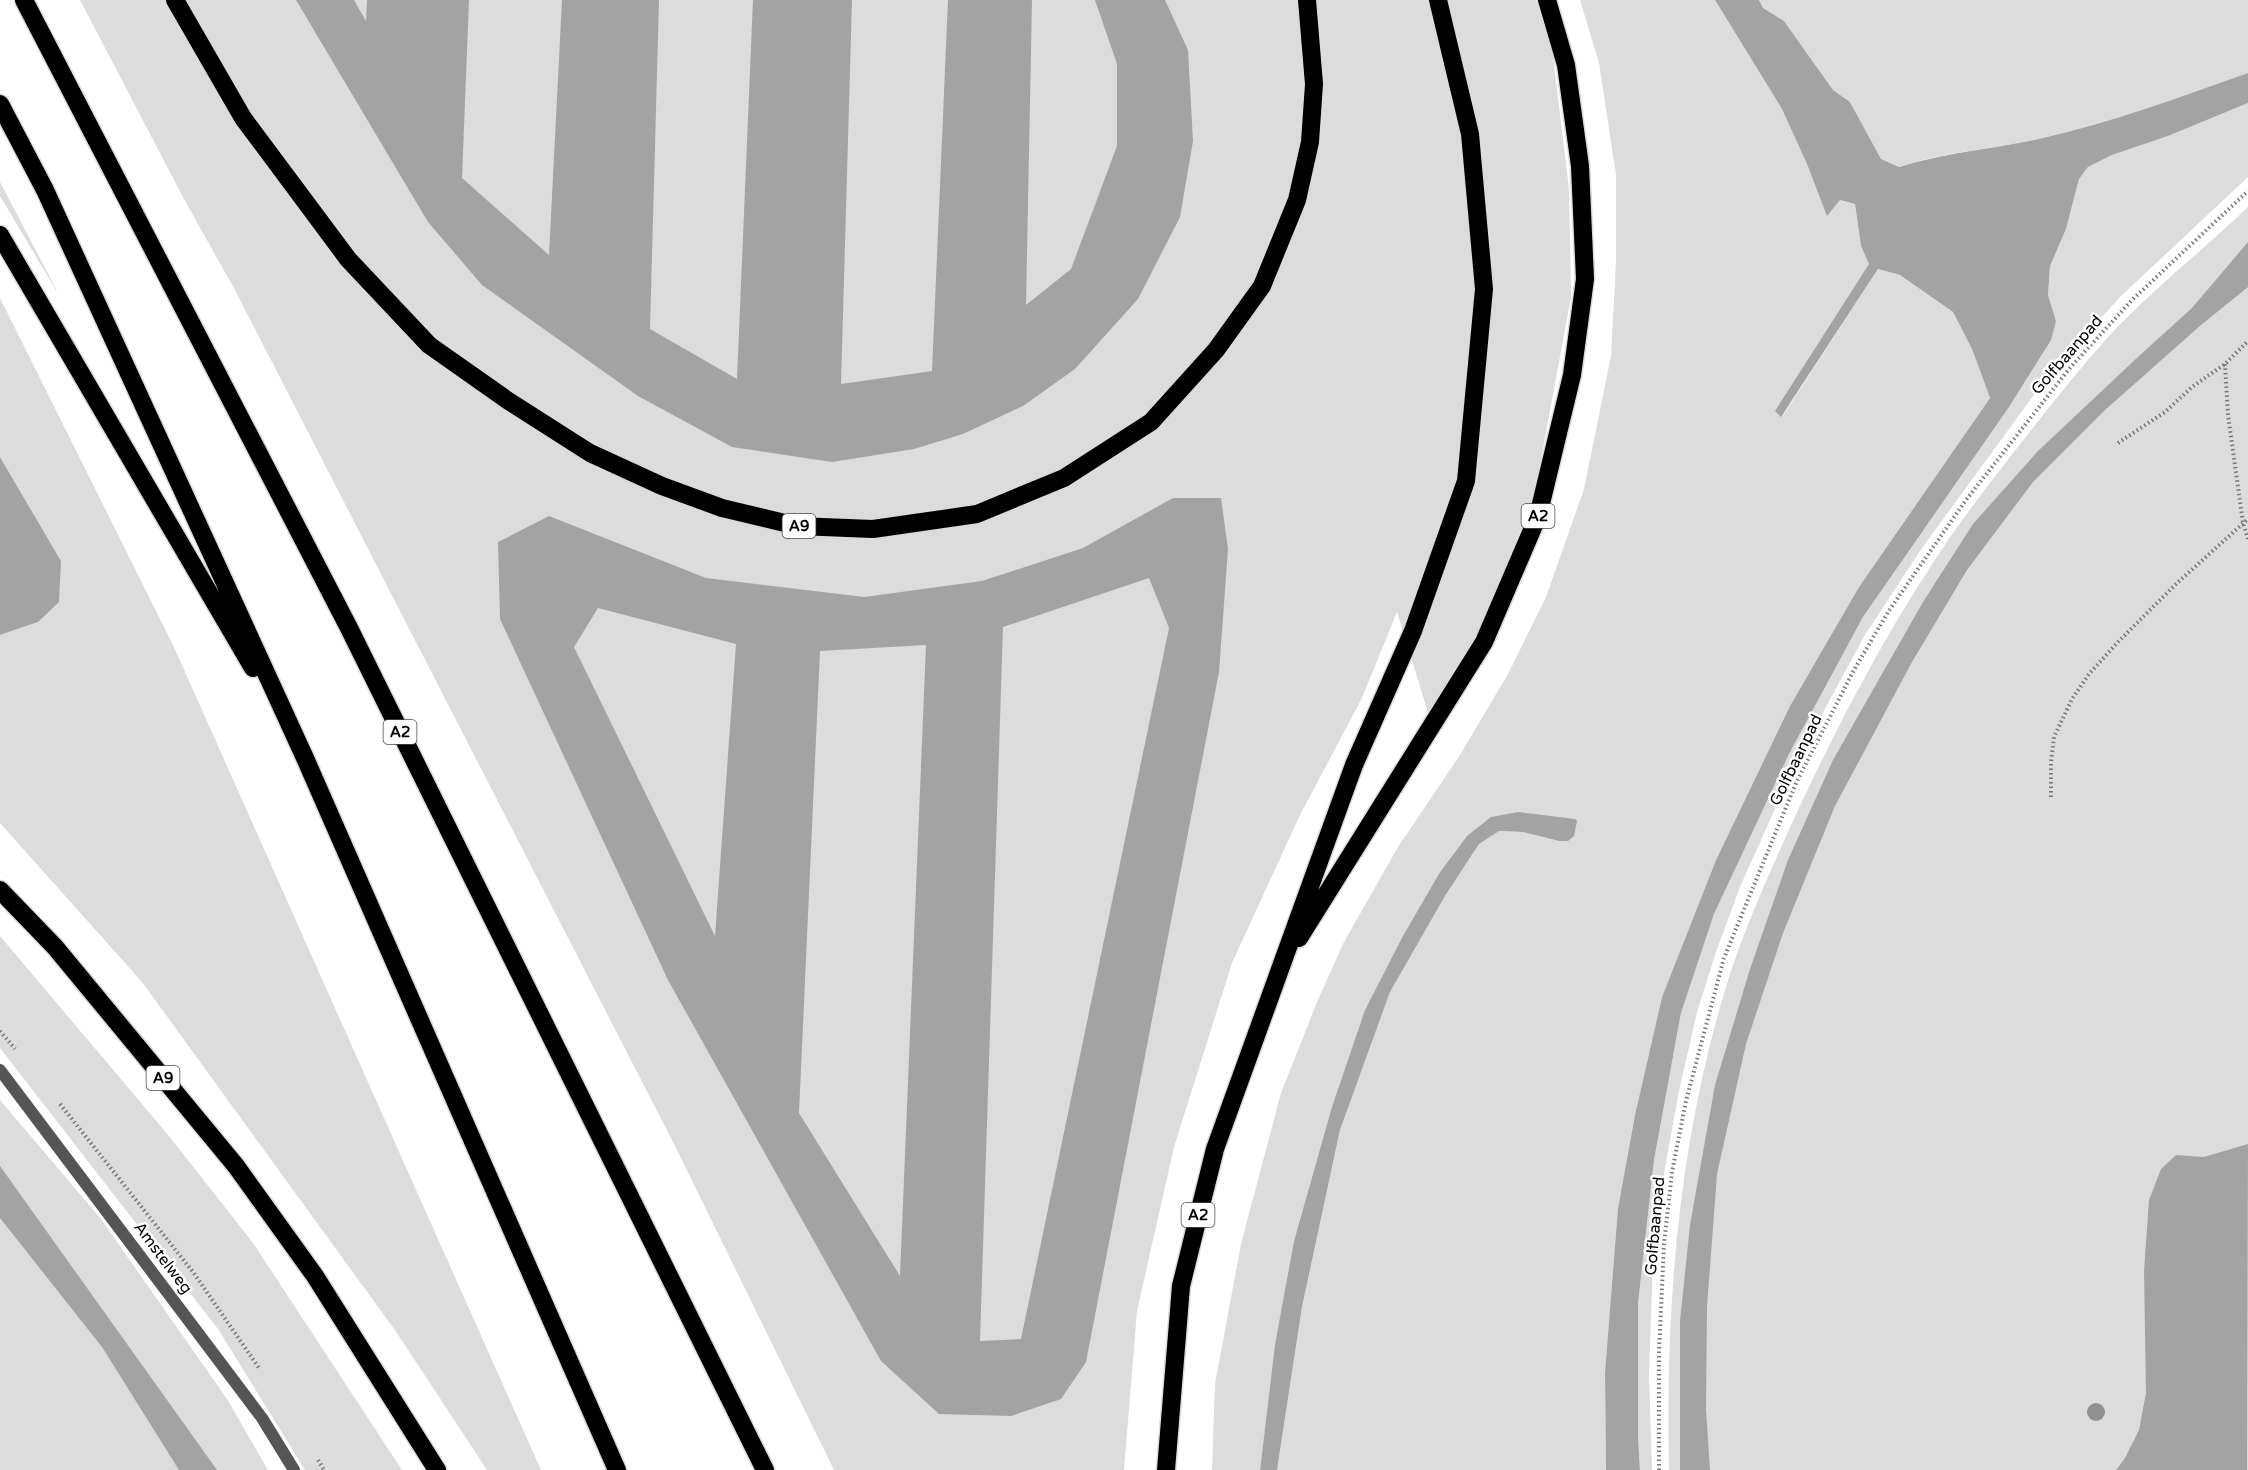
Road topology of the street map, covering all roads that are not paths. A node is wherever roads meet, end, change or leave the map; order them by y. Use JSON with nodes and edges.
{"nodes":[{"id":1,"x":24,"y":0,"type":"edge"},
{"id":2,"x":175,"y":0,"type":"edge"},
{"id":3,"x":1307,"y":0,"type":"edge"},
{"id":4,"x":1438,"y":0,"type":"edge"},
{"id":5,"x":1547,"y":0,"type":"edge"},
{"id":6,"x":0,"y":104,"type":"edge"},
{"id":7,"x":0,"y":235,"type":"edge"},
{"id":8,"x":305,"y":758,"type":"junction"},
{"id":9,"x":0,"y":890,"type":"edge"},
{"id":10,"x":1279,"y":970,"type":"junction"},
{"id":11,"x":0,"y":1070,"type":"edge"},
{"id":12,"x":294,"y":1470,"type":"edge"},
{"id":13,"x":437,"y":1470,"type":"edge"},
{"id":14,"x":617,"y":1470,"type":"edge"},
{"id":15,"x":765,"y":1470,"type":"edge"},
{"id":16,"x":1166,"y":1470,"type":"edge"}],
"edges":[{"from":1,"to":15,"type":"highway","number":"A2"},
{"from":2,"to":3,"type":"highway","number":"A9"},
{"from":4,"to":10,"type":"highway","number":"A2"},
{"from":5,"to":10,"type":"highway","number":"A2"},
{"from":6,"to":8,"type":"highway"},
{"from":7,"to":8,"type":"highway"},
{"from":8,"to":14,"type":"highway"},
{"from":9,"to":13,"type":"highway","number":"A9"},
{"from":10,"to":16,"type":"highway","number":"A2"},
{"from":11,"to":12,"type":"street","name":"Amstelweg"}]}
